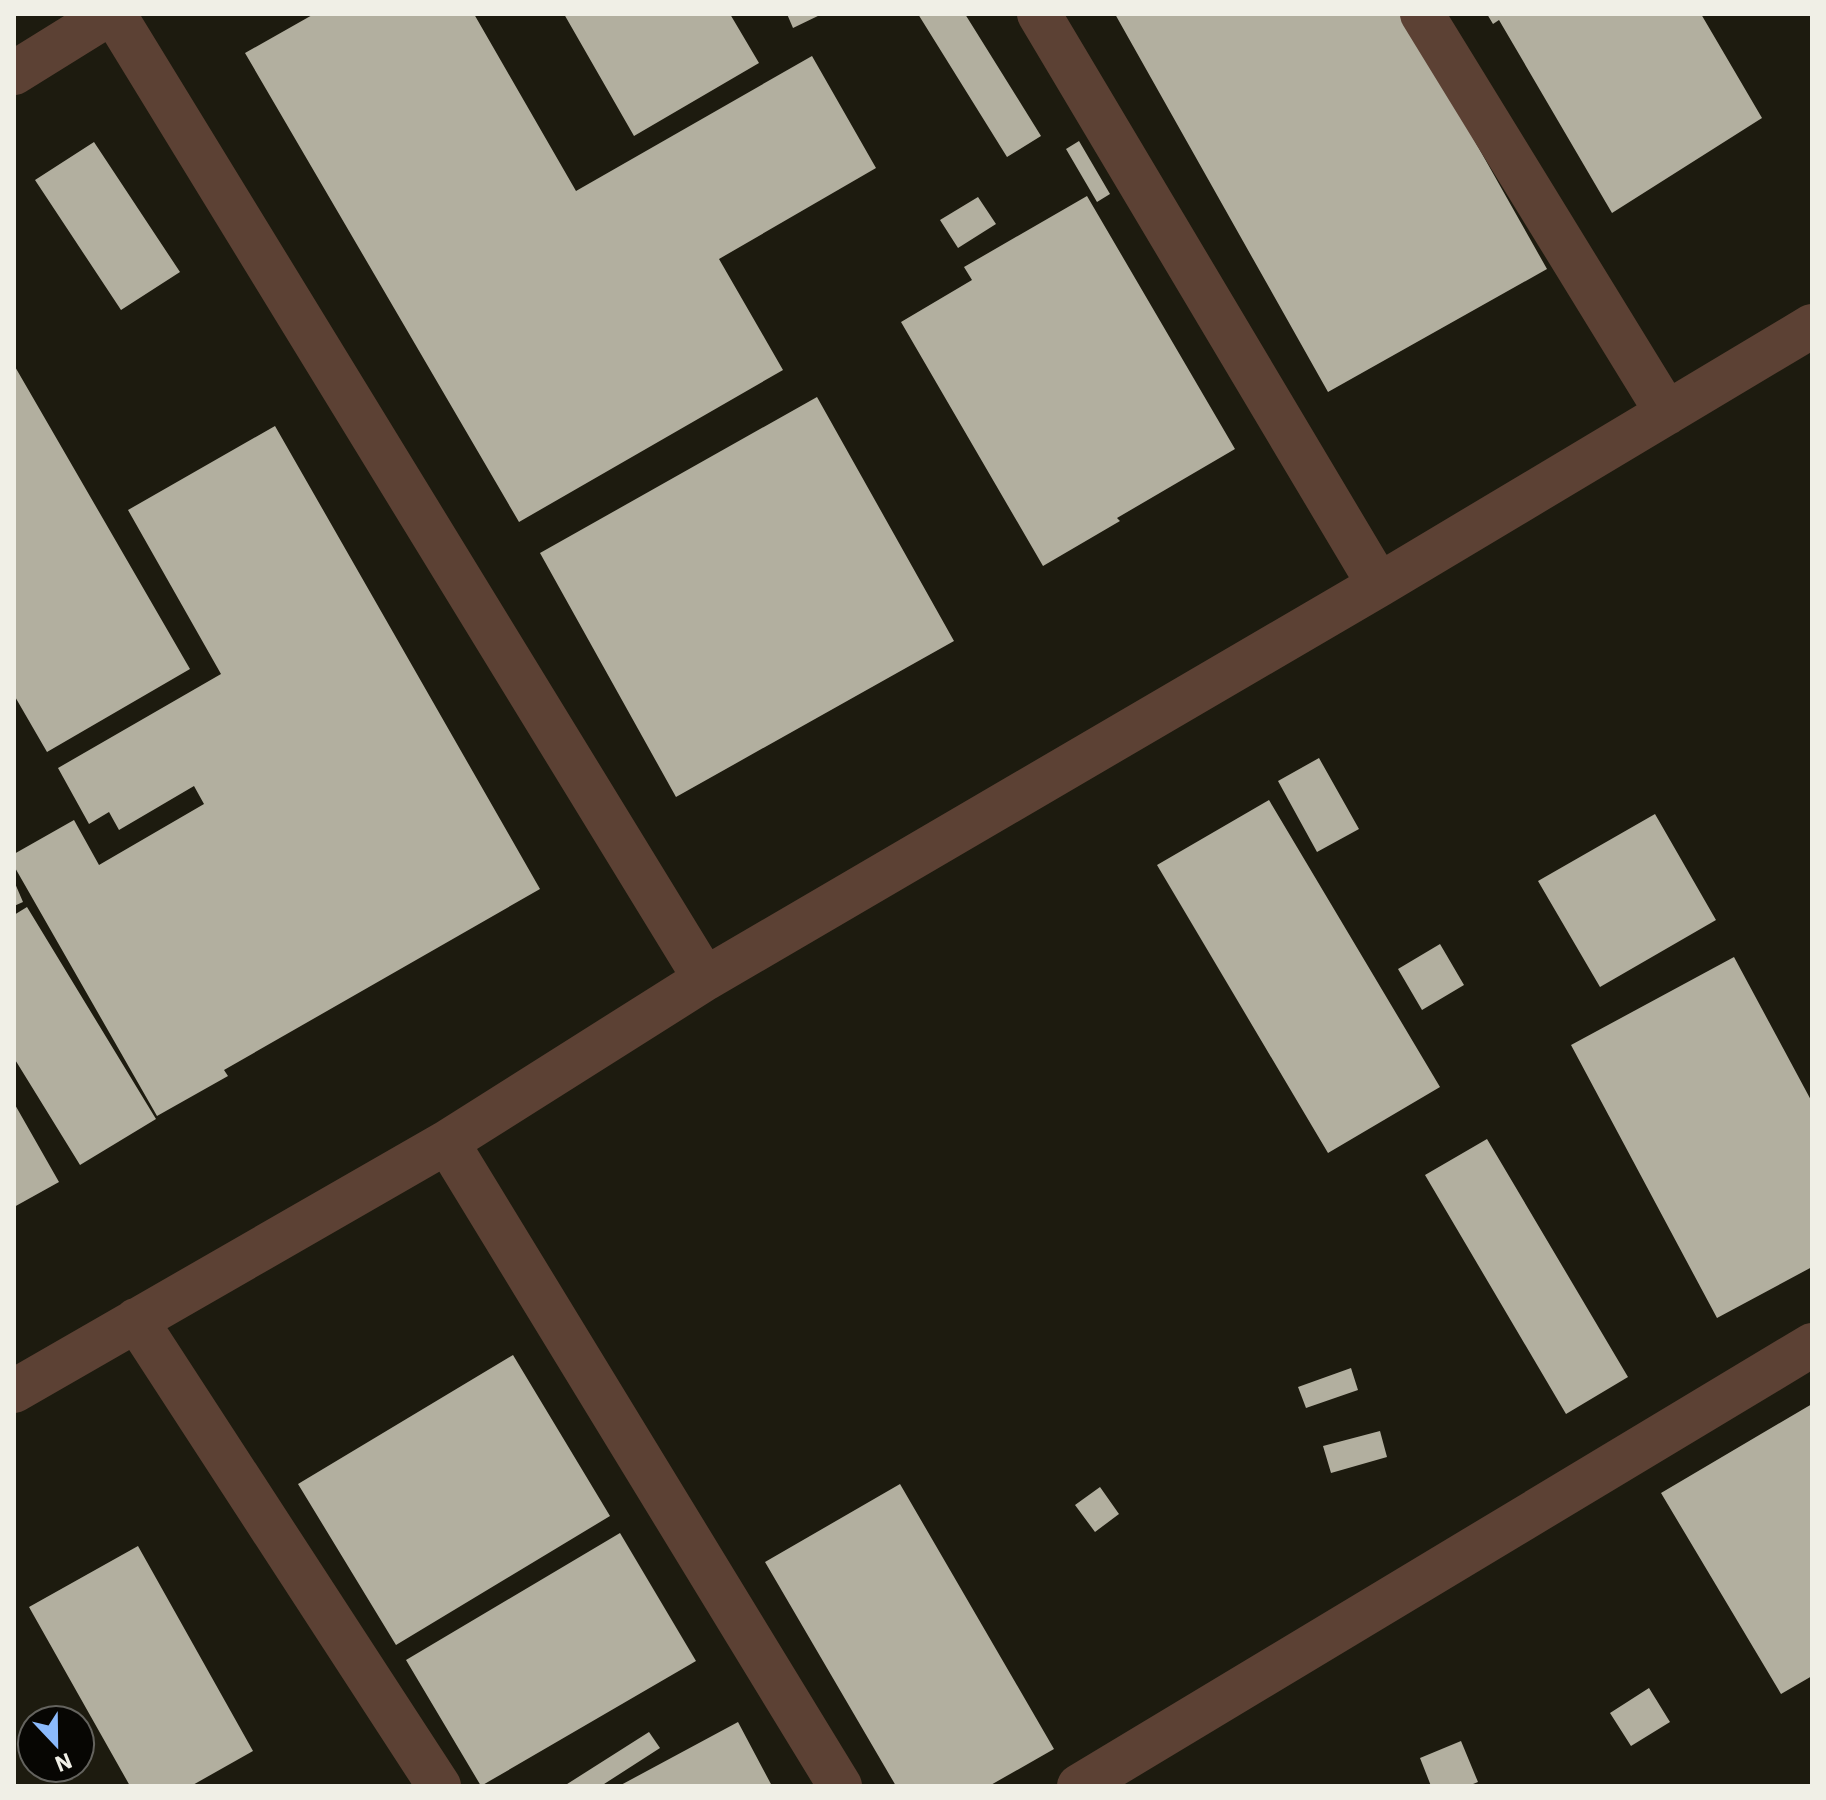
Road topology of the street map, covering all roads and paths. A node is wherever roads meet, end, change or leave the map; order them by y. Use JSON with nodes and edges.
{"nodes":[{"id":1,"x":112,"y":14,"type":"edge"},
{"id":2,"x":1039,"y":14,"type":"edge"},
{"id":3,"x":1422,"y":14,"type":"edge"},
{"id":4,"x":14,"y":73,"type":"edge"},
{"id":5,"x":1812,"y":326,"type":"edge"},
{"id":6,"x":1667,"y":413,"type":"junction"},
{"id":7,"x":1379,"y":585,"type":"junction"},
{"id":8,"x":705,"y":979,"type":"junction"},
{"id":9,"x":447,"y":1142,"type":"junction"},
{"id":10,"x":136,"y":1320,"type":"junction"},
{"id":11,"x":1812,"y":1345,"type":"edge"},
{"id":12,"x":14,"y":1391,"type":"edge"},
{"id":13,"x":439,"y":1786,"type":"edge"},
{"id":14,"x":840,"y":1786,"type":"edge"},
{"id":15,"x":1079,"y":1786,"type":"edge"}],
"edges":[{"from":1,"to":4,"type":"street"},
{"from":1,"to":8,"type":"street"},
{"from":2,"to":7,"type":"street"},
{"from":3,"to":6,"type":"street"},
{"from":5,"to":6,"type":"street"},
{"from":6,"to":7,"type":"street"},
{"from":7,"to":8,"type":"street"},
{"from":8,"to":9,"type":"street"},
{"from":9,"to":10,"type":"street"},
{"from":9,"to":14,"type":"street"},
{"from":10,"to":12,"type":"street"},
{"from":10,"to":13,"type":"street"},
{"from":11,"to":15,"type":"street"}]}
